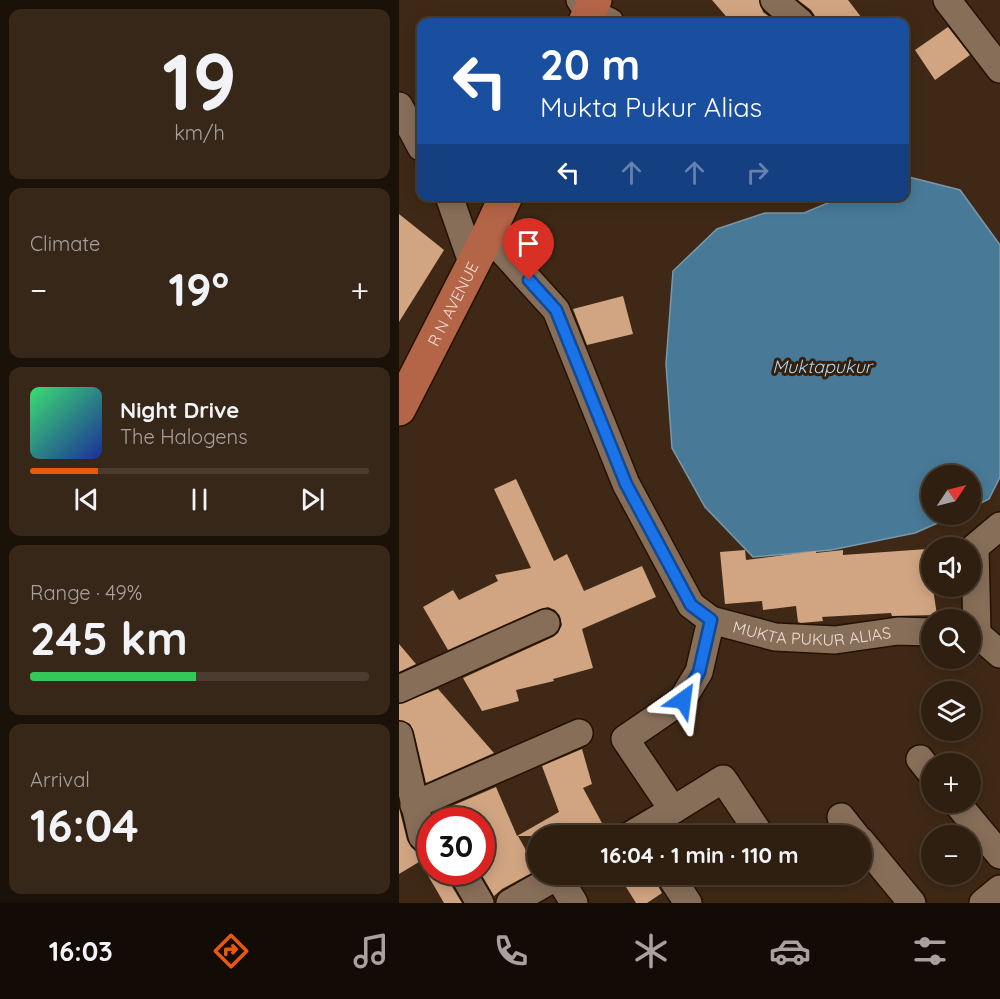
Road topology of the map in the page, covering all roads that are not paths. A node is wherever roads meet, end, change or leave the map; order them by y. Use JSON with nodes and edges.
{"nodes":[{"id":1,"x":774,"y":0,"type":"edge"},
{"id":2,"x":947,"y":0,"type":"edge"},
{"id":3,"x":795,"y":18,"type":"edge"},
{"id":4,"x":1000,"y":69,"type":"edge"},
{"id":5,"x":399,"y":106,"type":"edge"},
{"id":6,"x":417,"y":140,"type":"edge"},
{"id":7,"x":451,"y":201,"type":"edge"},
{"id":8,"x":504,"y":201,"type":"edge"},
{"id":9,"x":488,"y":235,"type":"junction"},
{"id":10,"x":473,"y":265,"type":"junction"},
{"id":11,"x":401,"y":398,"type":"edge"},
{"id":12,"x":1000,"y":526,"type":"edge"},
{"id":13,"x":974,"y":609,"type":"edge"},
{"id":14,"x":711,"y":620,"type":"junction"},
{"id":15,"x":546,"y":623,"type":"dead end"},
{"id":16,"x":921,"y":632,"type":"edge"},
{"id":17,"x":981,"y":640,"type":"edge"},
{"id":18,"x":1000,"y":654,"type":"edge"},
{"id":19,"x":399,"y":689,"type":"edge"},
{"id":20,"x":579,"y":733,"type":"dead end"},
{"id":21,"x":399,"y":735,"type":"edge"},
{"id":22,"x":414,"y":805,"type":"junction"},
{"id":23,"x":673,"y":810,"type":"junction"},
{"id":24,"x":965,"y":813,"type":"edge"},
{"id":25,"x":417,"y":817,"type":"edge"},
{"id":26,"x":650,"y":825,"type":"edge"},
{"id":27,"x":754,"y":825,"type":"edge"},
{"id":28,"x":872,"y":854,"type":"edge"},
{"id":29,"x":1000,"y":855,"type":"edge"},
{"id":30,"x":470,"y":885,"type":"edge"},
{"id":31,"x":542,"y":885,"type":"edge"},
{"id":32,"x":565,"y":885,"type":"edge"},
{"id":33,"x":676,"y":885,"type":"edge"},
{"id":34,"x":1000,"y":889,"type":"edge"},
{"id":35,"x":480,"y":903,"type":"edge"},
{"id":36,"x":510,"y":903,"type":"edge"},
{"id":37,"x":575,"y":903,"type":"edge"},
{"id":38,"x":688,"y":903,"type":"edge"},
{"id":39,"x":912,"y":903,"type":"edge"},
{"id":40,"x":983,"y":903,"type":"edge"}],
"edges":[{"from":1,"to":3,"type":"street"},
{"from":2,"to":4,"type":"street"},
{"from":5,"to":6,"type":"street"},
{"from":7,"to":10,"type":"street"},
{"from":8,"to":9,"type":"main road","name":"R N AVENUE"},
{"from":9,"to":10,"type":"main road","name":"R N AVENUE"},
{"from":9,"to":14,"type":"street","name":"MUKTA PUKUR ALIAS"},
{"from":10,"to":11,"type":"main road","name":"R N AVENUE"},
{"from":12,"to":13,"type":"street"},
{"from":14,"to":16,"type":"street","name":"MUKTA PUKUR ALIAS"},
{"from":14,"to":23,"type":"street"},
{"from":15,"to":19,"type":"street"},
{"from":17,"to":18,"type":"street"},
{"from":20,"to":22,"type":"street"},
{"from":21,"to":22,"type":"street"},
{"from":22,"to":25,"type":"street"},
{"from":23,"to":26,"type":"street"},
{"from":23,"to":27,"type":"street"},
{"from":24,"to":29,"type":"street"},
{"from":28,"to":39,"type":"street"},
{"from":30,"to":35,"type":"street"},
{"from":31,"to":36,"type":"street"},
{"from":32,"to":37,"type":"street"},
{"from":33,"to":38,"type":"street"},
{"from":34,"to":40,"type":"street"}]}
